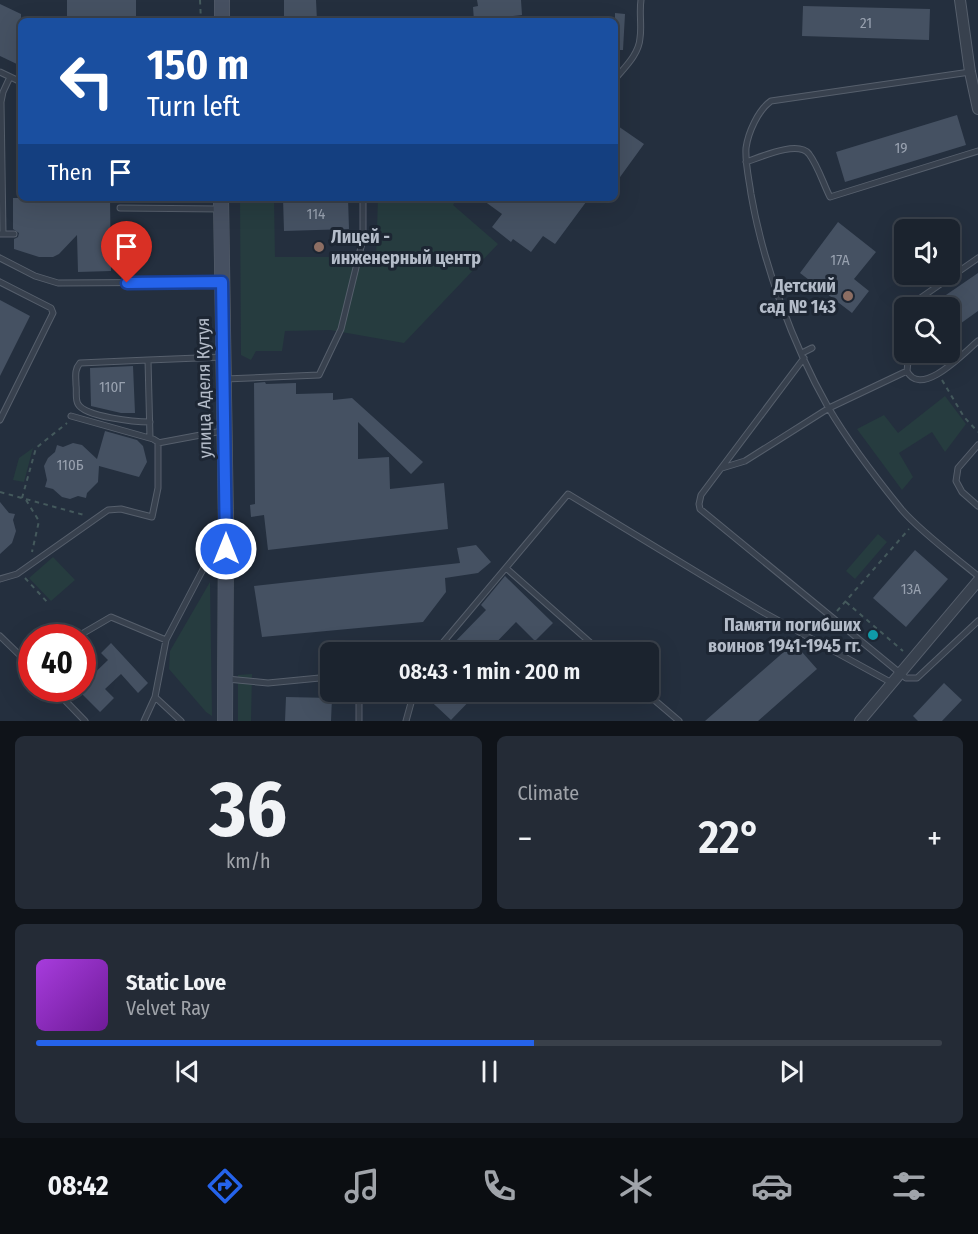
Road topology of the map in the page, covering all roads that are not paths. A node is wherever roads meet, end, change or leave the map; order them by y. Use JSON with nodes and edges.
{"nodes":[{"id":1,"x":222,"y":0,"type":"edge"},
{"id":2,"x":641,"y":0,"type":"edge"},
{"id":3,"x":960,"y":0,"type":"edge"},
{"id":4,"x":222,"y":18,"type":"edge"},
{"id":5,"x":0,"y":72,"type":"edge"},
{"id":6,"x":970,"y":72,"type":"junction"},
{"id":7,"x":618,"y":75,"type":"edge"},
{"id":8,"x":10,"y":77,"type":"junction"},
{"id":9,"x":18,"y":81,"type":"edge"},
{"id":10,"x":978,"y":109,"type":"edge"},
{"id":11,"x":978,"y":151,"type":"edge"},
{"id":12,"x":746,"y":162,"type":"junction"},
{"id":13,"x":830,"y":197,"type":"junction"},
{"id":14,"x":363,"y":201,"type":"edge"},
{"id":15,"x":221,"y":204,"type":"edge"},
{"id":16,"x":834,"y":204,"type":"dead end"},
{"id":17,"x":120,"y":208,"type":"dead end"},
{"id":18,"x":1,"y":234,"type":"edge"},
{"id":19,"x":14,"y":234,"type":"dead end"},
{"id":20,"x":0,"y":258,"type":"edge"},
{"id":21,"x":978,"y":258,"type":"edge"},
{"id":22,"x":0,"y":282,"type":"edge"},
{"id":23,"x":222,"y":282,"type":"junction"},
{"id":24,"x":921,"y":297,"type":"edge"},
{"id":25,"x":978,"y":341,"type":"edge"},
{"id":26,"x":812,"y":348,"type":"dead end"},
{"id":27,"x":803,"y":355,"type":"junction"},
{"id":28,"x":223,"y":357,"type":"junction"},
{"id":29,"x":148,"y":360,"type":"junction"},
{"id":30,"x":908,"y":363,"type":"edge"},
{"id":31,"x":907,"y":371,"type":"junction"},
{"id":32,"x":223,"y":379,"type":"junction"},
{"id":33,"x":829,"y":408,"type":"junction"},
{"id":34,"x":73,"y":417,"type":"road end"},
{"id":35,"x":0,"y":420,"type":"edge"},
{"id":36,"x":150,"y":422,"type":"junction"},
{"id":37,"x":223,"y":431,"type":"junction"},
{"id":38,"x":150,"y":438,"type":"junction"},
{"id":39,"x":158,"y":443,"type":"junction"},
{"id":40,"x":978,"y":446,"type":"edge"},
{"id":41,"x":721,"y":468,"type":"junction"},
{"id":42,"x":978,"y":506,"type":"edge"},
{"id":43,"x":226,"y":526,"type":"junction"},
{"id":44,"x":506,"y":568,"type":"junction"},
{"id":45,"x":978,"y":576,"type":"edge"},
{"id":46,"x":0,"y":579,"type":"edge"},
{"id":47,"x":978,"y":580,"type":"edge"},
{"id":48,"x":978,"y":621,"type":"edge"},
{"id":49,"x":96,"y":626,"type":"edge"},
{"id":50,"x":0,"y":636,"type":"edge"},
{"id":51,"x":166,"y":640,"type":"junction"},
{"id":52,"x":443,"y":642,"type":"edge"},
{"id":53,"x":590,"y":642,"type":"edge"},
{"id":54,"x":18,"y":653,"type":"edge"},
{"id":55,"x":900,"y":674,"type":"junction"},
{"id":56,"x":226,"y":678,"type":"junction"},
{"id":57,"x":320,"y":678,"type":"edge"},
{"id":58,"x":892,"y":683,"type":"junction"},
{"id":59,"x":155,"y":697,"type":"junction"},
{"id":60,"x":67,"y":702,"type":"edge"},
{"id":61,"x":359,"y":702,"type":"edge"},
{"id":62,"x":411,"y":702,"type":"edge"},
{"id":63,"x":657,"y":702,"type":"edge"},
{"id":64,"x":85,"y":721,"type":"edge"},
{"id":65,"x":144,"y":721,"type":"edge"},
{"id":66,"x":181,"y":721,"type":"edge"},
{"id":67,"x":225,"y":721,"type":"edge"},
{"id":68,"x":358,"y":721,"type":"edge"},
{"id":69,"x":406,"y":721,"type":"edge"},
{"id":70,"x":679,"y":721,"type":"edge"},
{"id":71,"x":860,"y":721,"type":"edge"}],
"edges":[{"from":1,"to":4,"type":"street"},
{"from":2,"to":7,"type":"lane"},
{"from":3,"to":6,"type":"street"},
{"from":5,"to":8,"type":"lane"},
{"from":6,"to":10,"type":"street"},
{"from":6,"to":12,"type":"lane"},
{"from":8,"to":9,"type":"lane"},
{"from":8,"to":18,"type":"lane"},
{"from":11,"to":13,"type":"lane"},
{"from":12,"to":13,"type":"lane"},
{"from":12,"to":27,"type":"lane"},
{"from":13,"to":16,"type":"lane"},
{"from":14,"to":32,"type":"lane"},
{"from":15,"to":17,"type":"lane"},
{"from":15,"to":23,"type":"street","name":"улица Аделя Кутуя"},
{"from":18,"to":19,"type":"lane"},
{"from":20,"to":23,"type":"lane"},
{"from":21,"to":24,"type":"lane"},
{"from":22,"to":35,"type":"lane"},
{"from":23,"to":28,"type":"street","name":"улица Аделя Кутуя"},
{"from":25,"to":31,"type":"lane"},
{"from":26,"to":27,"type":"lane"},
{"from":27,"to":33,"type":"lane"},
{"from":27,"to":41,"type":"lane"},
{"from":28,"to":29,"type":"lane"},
{"from":28,"to":32,"type":"street","name":"улица Аделя Кутуя"},
{"from":29,"to":36,"type":"lane"},
{"from":29,"to":36,"type":"lane"},
{"from":30,"to":31,"type":"lane"},
{"from":31,"to":33,"type":"lane"},
{"from":32,"to":37,"type":"street","name":"улица Аделя Кутуя"},
{"from":33,"to":41,"type":"lane"},
{"from":33,"to":45,"type":"lane"},
{"from":34,"to":38,"type":"lane"},
{"from":36,"to":38,"type":"lane"},
{"from":37,"to":39,"type":"lane"},
{"from":37,"to":43,"type":"street","name":"улица Аделя Кутуя"},
{"from":38,"to":39,"type":"lane"},
{"from":39,"to":46,"type":"lane"},
{"from":40,"to":42,"type":"lane"},
{"from":41,"to":55,"type":"lane"},
{"from":43,"to":51,"type":"lane"},
{"from":43,"to":56,"type":"street","name":"улица Аделя Кутуя"},
{"from":44,"to":52,"type":"lane"},
{"from":44,"to":53,"type":"lane"},
{"from":44,"to":58,"type":"lane"},
{"from":47,"to":55,"type":"street"},
{"from":48,"to":55,"type":"lane"},
{"from":49,"to":51,"type":"lane"},
{"from":50,"to":54,"type":"lane"},
{"from":51,"to":59,"type":"lane"},
{"from":55,"to":58,"type":"street"},
{"from":56,"to":57,"type":"lane"},
{"from":56,"to":67,"type":"street","name":"улица Аделя Кутуя"},
{"from":58,"to":71,"type":"street"},
{"from":59,"to":65,"type":"lane"},
{"from":59,"to":66,"type":"lane"},
{"from":60,"to":64,"type":"lane"},
{"from":61,"to":68,"type":"lane"},
{"from":62,"to":69,"type":"lane"},
{"from":63,"to":70,"type":"lane"}]}
